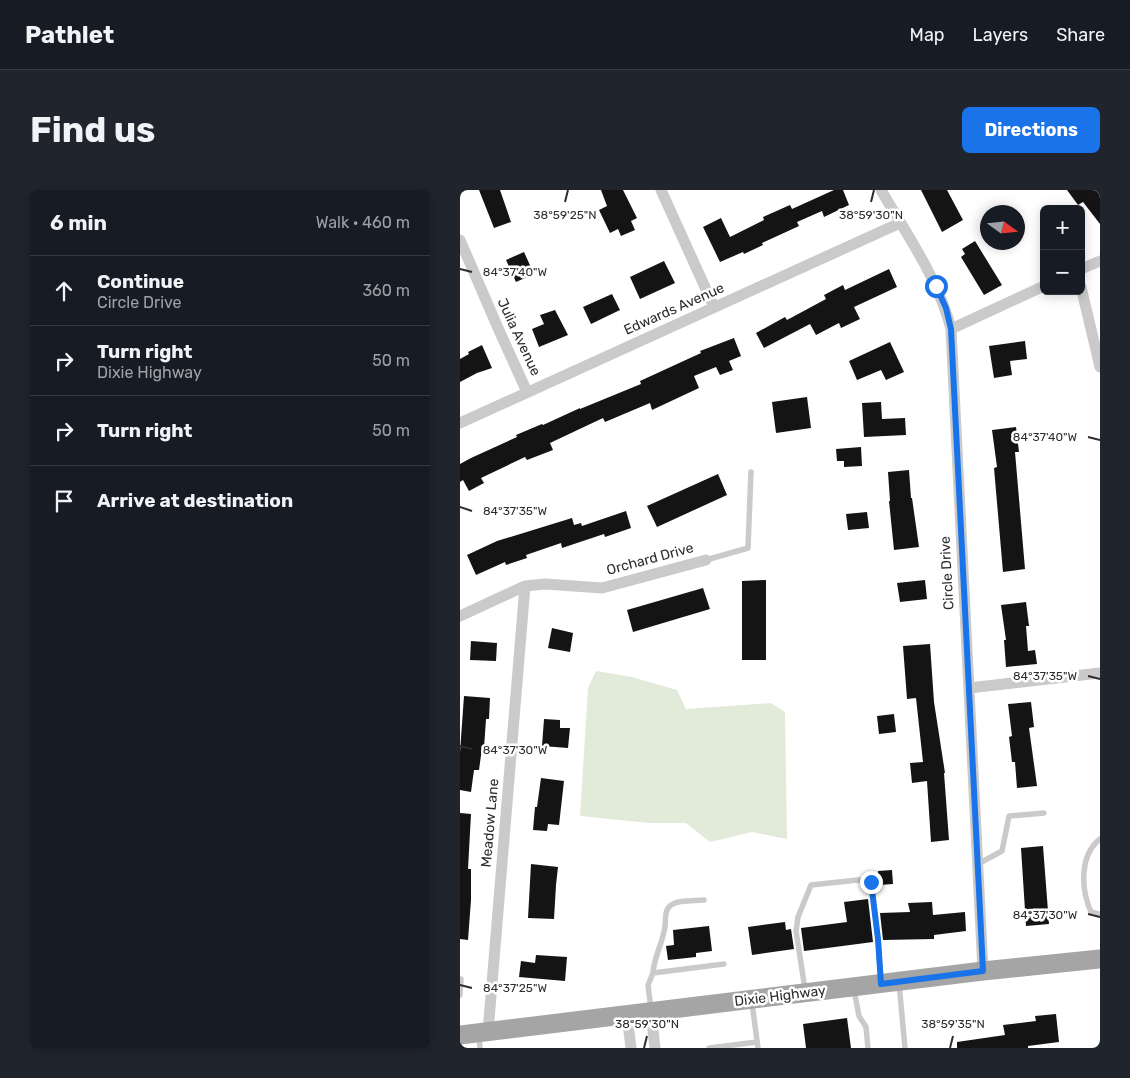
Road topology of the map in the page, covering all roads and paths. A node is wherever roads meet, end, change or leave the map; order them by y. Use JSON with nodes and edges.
{"nodes":[{"id":1,"x":661,"y":190,"type":"edge"},
{"id":2,"x":881,"y":190,"type":"edge"},
{"id":3,"x":900,"y":222,"type":"junction"},
{"id":4,"x":460,"y":240,"type":"edge"},
{"id":5,"x":1100,"y":261,"type":"edge"},
{"id":6,"x":1085,"y":267,"type":"edge"},
{"id":7,"x":1040,"y":288,"type":"edge"},
{"id":8,"x":1083,"y":295,"type":"edge"},
{"id":9,"x":714,"y":307,"type":"junction"},
{"id":10,"x":951,"y":329,"type":"junction"},
{"id":11,"x":1100,"y":367,"type":"edge"},
{"id":12,"x":528,"y":392,"type":"junction"},
{"id":13,"x":460,"y":423,"type":"edge"},
{"id":14,"x":751,"y":472,"type":"dead end"},
{"id":15,"x":706,"y":560,"type":"joint"},
{"id":16,"x":525,"y":586,"type":"junction"},
{"id":17,"x":460,"y":616,"type":"edge"},
{"id":18,"x":1100,"y":673,"type":"edge"},
{"id":19,"x":969,"y":688,"type":"junction"},
{"id":20,"x":1044,"y":813,"type":"dead end"},
{"id":21,"x":1100,"y":839,"type":"edge"},
{"id":22,"x":978,"y":864,"type":"junction"},
{"id":23,"x":704,"y":900,"type":"dead end"},
{"id":24,"x":1100,"y":914,"type":"edge"},
{"id":25,"x":1100,"y":959,"type":"edge"},
{"id":26,"x":724,"y":964,"type":"dead end"},
{"id":27,"x":983,"y":971,"type":"junction"},
{"id":28,"x":653,"y":972,"type":"junction"},
{"id":29,"x":460,"y":979,"type":"edge"},
{"id":30,"x":890,"y":982,"type":"junction"},
{"id":31,"x":853,"y":987,"type":"junction"},
{"id":32,"x":806,"y":993,"type":"junction"},
{"id":33,"x":460,"y":995,"type":"edge"},
{"id":34,"x":752,"y":999,"type":"junction"},
{"id":35,"x":651,"y":1012,"type":"junction"},
{"id":36,"x":627,"y":1015,"type":"junction"},
{"id":37,"x":460,"y":1035,"type":"edge"},
{"id":38,"x":483,"y":1037,"type":"edge"},
{"id":39,"x":757,"y":1045,"type":"edge"},
{"id":40,"x":631,"y":1048,"type":"edge"},
{"id":41,"x":655,"y":1048,"type":"edge"},
{"id":42,"x":710,"y":1048,"type":"edge"},
{"id":43,"x":868,"y":1048,"type":"edge"},
{"id":44,"x":905,"y":1048,"type":"edge"}],
"edges":[{"from":1,"to":9,"type":"street"},
{"from":2,"to":3,"type":"street","name":"Circle Drive"},
{"from":3,"to":9,"type":"street","name":"Edwards Avenue"},
{"from":3,"to":10,"type":"street","name":"Circle Drive"},
{"from":4,"to":12,"type":"street","name":"Julia Avenue"},
{"from":5,"to":6,"type":"street"},
{"from":7,"to":10,"type":"street"},
{"from":8,"to":11,"type":"street"},
{"from":9,"to":12,"type":"street","name":"Edwards Avenue"},
{"from":10,"to":19,"type":"street","name":"Circle Drive"},
{"from":12,"to":13,"type":"street","name":"Edwards Avenue"},
{"from":14,"to":15,"type":"lane"},
{"from":15,"to":16,"type":"street","name":"Orchard Drive"},
{"from":16,"to":17,"type":"street","name":"Orchard Drive"},
{"from":16,"to":38,"type":"street","name":"Meadow Lane"},
{"from":18,"to":19,"type":"street"},
{"from":19,"to":22,"type":"street","name":"Circle Drive"},
{"from":20,"to":22,"type":"lane"},
{"from":21,"to":24,"type":"lane"},
{"from":22,"to":27,"type":"street","name":"Circle Drive"},
{"from":23,"to":28,"type":"lane"},
{"from":25,"to":27,"type":"main road","name":"Dixie Highway"},
{"from":26,"to":28,"type":"lane"},
{"from":27,"to":30,"type":"main road","name":"Dixie Highway"},
{"from":28,"to":35,"type":"lane"},
{"from":29,"to":33,"type":"lane"},
{"from":30,"to":31,"type":"main road","name":"Dixie Highway"},
{"from":30,"to":32,"type":"lane"},
{"from":30,"to":44,"type":"lane"},
{"from":31,"to":32,"type":"main road","name":"Dixie Highway"},
{"from":31,"to":43,"type":"lane"},
{"from":32,"to":34,"type":"main road","name":"Dixie Highway"},
{"from":34,"to":35,"type":"main road","name":"Dixie Highway"},
{"from":34,"to":39,"type":"lane"},
{"from":35,"to":36,"type":"main road","name":"Dixie Highway"},
{"from":35,"to":41,"type":"street"},
{"from":36,"to":38,"type":"main road","name":"Dixie Highway"},
{"from":36,"to":40,"type":"street"},
{"from":37,"to":38,"type":"main road","name":"Dixie Highway"},
{"from":39,"to":42,"type":"lane"}]}
